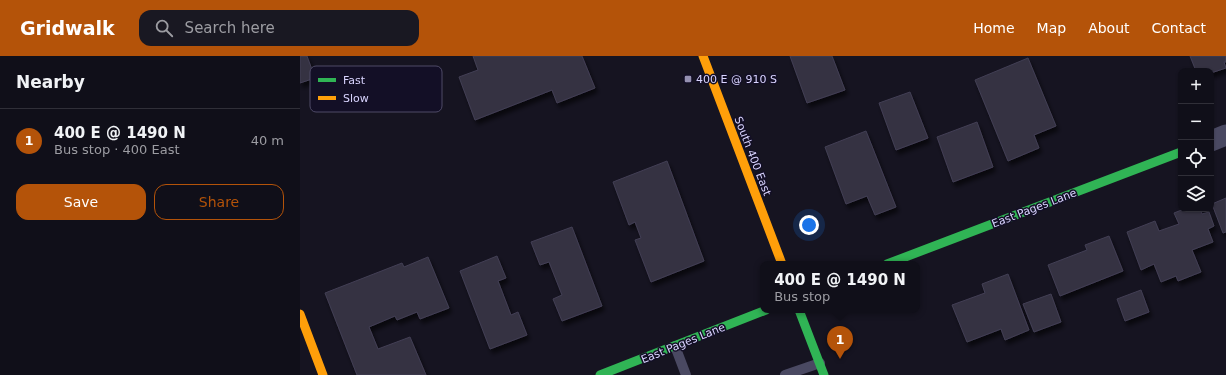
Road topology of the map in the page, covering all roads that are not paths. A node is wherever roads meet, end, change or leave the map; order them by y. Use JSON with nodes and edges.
{"nodes":[{"id":1,"x":703,"y":56,"type":"edge"},
{"id":2,"x":1226,"y":136,"type":"edge"},
{"id":3,"x":1214,"y":140,"type":"edge"},
{"id":4,"x":1178,"y":153,"type":"edge"},
{"id":5,"x":781,"y":261,"type":"edge"},
{"id":6,"x":895,"y":261,"type":"edge"},
{"id":7,"x":760,"y":312,"type":"edge"},
{"id":8,"x":800,"y":313,"type":"edge"},
{"id":9,"x":300,"y":314,"type":"edge"},
{"id":10,"x":675,"y":346,"type":"junction"},
{"id":11,"x":820,"y":363,"type":"junction"},
{"id":12,"x":323,"y":375,"type":"edge"},
{"id":13,"x":600,"y":375,"type":"edge"},
{"id":14,"x":686,"y":375,"type":"edge"},
{"id":15,"x":785,"y":375,"type":"edge"},
{"id":16,"x":824,"y":375,"type":"edge"}],
"edges":[{"from":1,"to":5,"type":"street","name":"South 400 East"},
{"from":2,"to":3,"type":"street"},
{"from":4,"to":6,"type":"street","name":"East Pages Lane"},
{"from":7,"to":10,"type":"street","name":"East Pages Lane"},
{"from":8,"to":11,"type":"street"},
{"from":9,"to":12,"type":"street"},
{"from":10,"to":13,"type":"street","name":"East Pages Lane"},
{"from":10,"to":14,"type":"lane"},
{"from":11,"to":15,"type":"lane"},
{"from":11,"to":16,"type":"street"}]}
